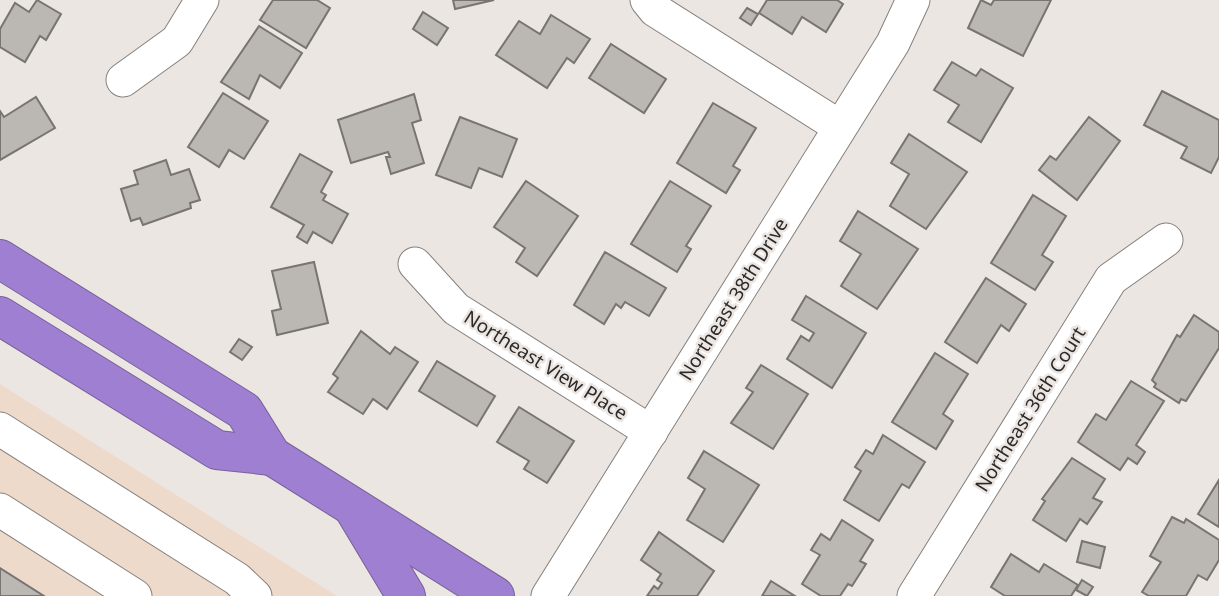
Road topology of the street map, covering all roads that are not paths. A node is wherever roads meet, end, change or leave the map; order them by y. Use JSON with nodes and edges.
{"nodes":[{"id":1,"x":202,"y":0,"type":"edge"},
{"id":2,"x":647,"y":0,"type":"edge"},
{"id":3,"x":913,"y":0,"type":"edge"},
{"id":4,"x":123,"y":80,"type":"dead end"},
{"id":5,"x":841,"y":127,"type":"junction"},
{"id":6,"x":1166,"y":240,"type":"dead end"},
{"id":7,"x":0,"y":259,"type":"edge"},
{"id":8,"x":415,"y":264,"type":"dead end"},
{"id":9,"x":0,"y":316,"type":"edge"},
{"id":10,"x":0,"y":429,"type":"edge"},
{"id":11,"x":651,"y":432,"type":"junction"},
{"id":12,"x":272,"y":456,"type":"junction"},
{"id":13,"x":352,"y":506,"type":"junction"},
{"id":14,"x":0,"y":510,"type":"edge"},
{"id":15,"x":135,"y":596,"type":"edge"},
{"id":16,"x":255,"y":596,"type":"edge"},
{"id":17,"x":406,"y":596,"type":"edge"},
{"id":18,"x":495,"y":596,"type":"edge"},
{"id":19,"x":548,"y":596,"type":"edge"},
{"id":20,"x":914,"y":596,"type":"edge"}],
"edges":[{"from":1,"to":4,"type":"street"},
{"from":2,"to":5,"type":"street"},
{"from":3,"to":5,"type":"street","name":"Northeast 38th Drive"},
{"from":5,"to":11,"type":"street","name":"Northeast 38th Drive"},
{"from":6,"to":20,"type":"street","name":"Northeast 36th Court"},
{"from":7,"to":12,"type":"highway"},
{"from":8,"to":11,"type":"street","name":"Northeast View Place"},
{"from":9,"to":12,"type":"highway"},
{"from":10,"to":16,"type":"street"},
{"from":11,"to":19,"type":"street","name":"Northeast 38th Drive"},
{"from":12,"to":13,"type":"highway"},
{"from":13,"to":17,"type":"highway"},
{"from":13,"to":18,"type":"highway"},
{"from":14,"to":15,"type":"street"}]}
